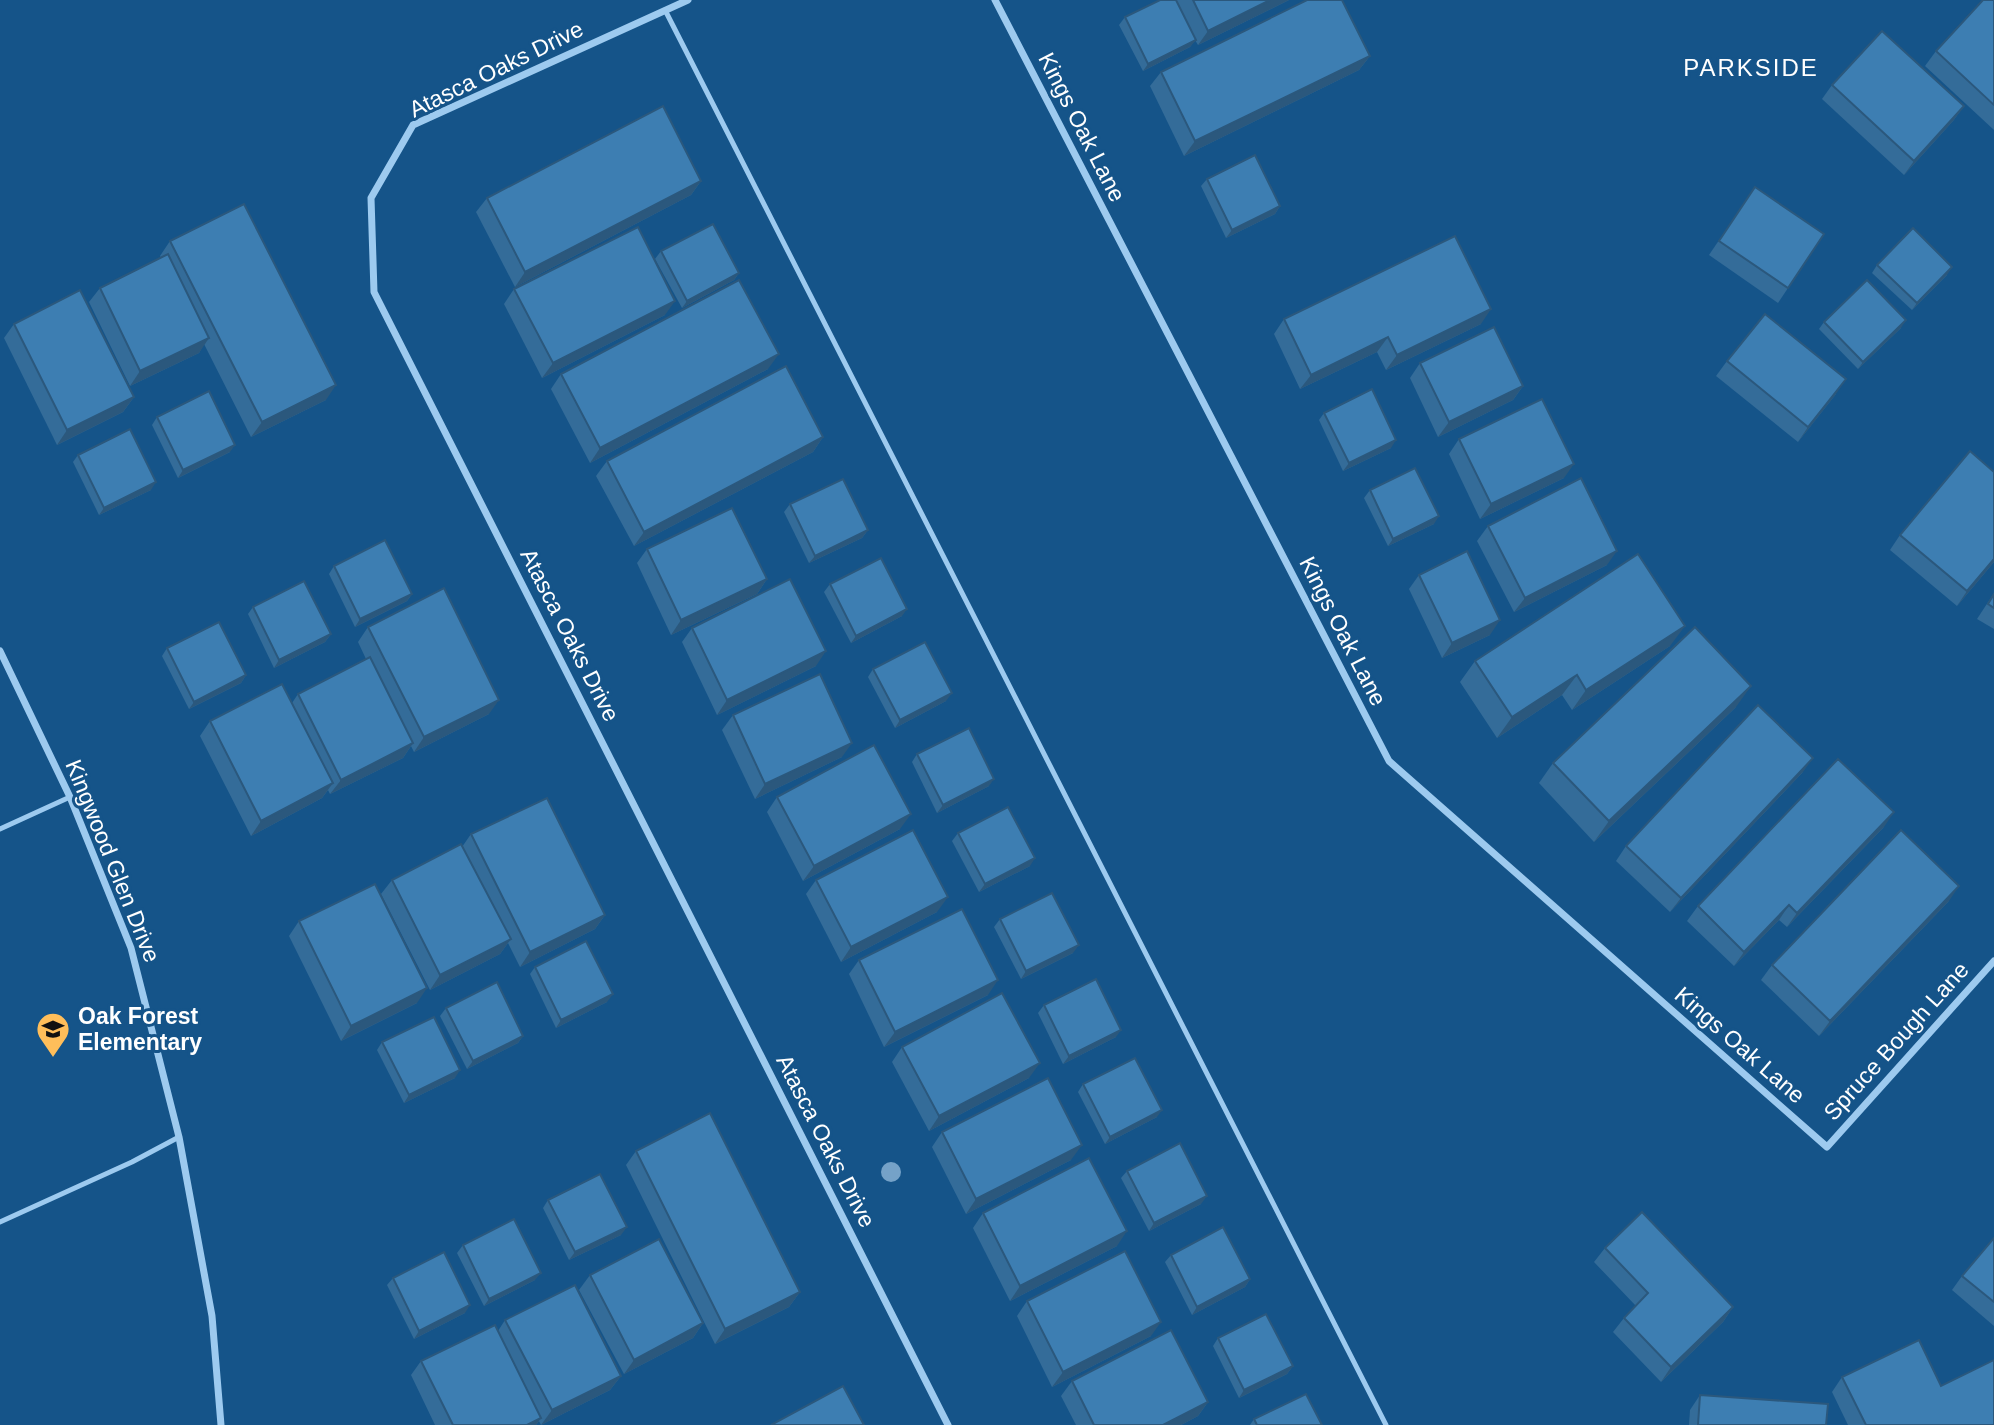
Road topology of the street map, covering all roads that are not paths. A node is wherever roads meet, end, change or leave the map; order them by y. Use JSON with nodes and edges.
{"nodes":[{"id":1,"x":688,"y":0,"type":"edge"},
{"id":2,"x":995,"y":0,"type":"edge"},
{"id":3,"x":665,"y":10,"type":"junction"},
{"id":4,"x":1,"y":656,"type":"edge"},
{"id":5,"x":70,"y":797,"type":"junction"},
{"id":6,"x":0,"y":829,"type":"edge"},
{"id":7,"x":1994,"y":961,"type":"edge"},
{"id":8,"x":179,"y":1137,"type":"junction"},
{"id":9,"x":1826,"y":1147,"type":"joint"},
{"id":10,"x":0,"y":1223,"type":"edge"},
{"id":11,"x":221,"y":1425,"type":"edge"},
{"id":12,"x":948,"y":1425,"type":"edge"},
{"id":13,"x":1386,"y":1425,"type":"edge"}],
"edges":[{"from":1,"to":3,"type":"street","name":"Atasca Oaks Drive"},
{"from":2,"to":9,"type":"street","name":"Kings Oak Lane"},
{"from":3,"to":12,"type":"street","name":"Atasca Oaks Drive"},
{"from":3,"to":13,"type":"lane"},
{"from":4,"to":5,"type":"street","name":"Kingwood Glen Drive"},
{"from":5,"to":6,"type":"lane"},
{"from":5,"to":8,"type":"street","name":"Kingwood Glen Drive"},
{"from":7,"to":9,"type":"street","name":"Spruce Bough Lane"},
{"from":8,"to":10,"type":"lane"},
{"from":8,"to":11,"type":"street","name":"Kingwood Glen Drive"}]}
